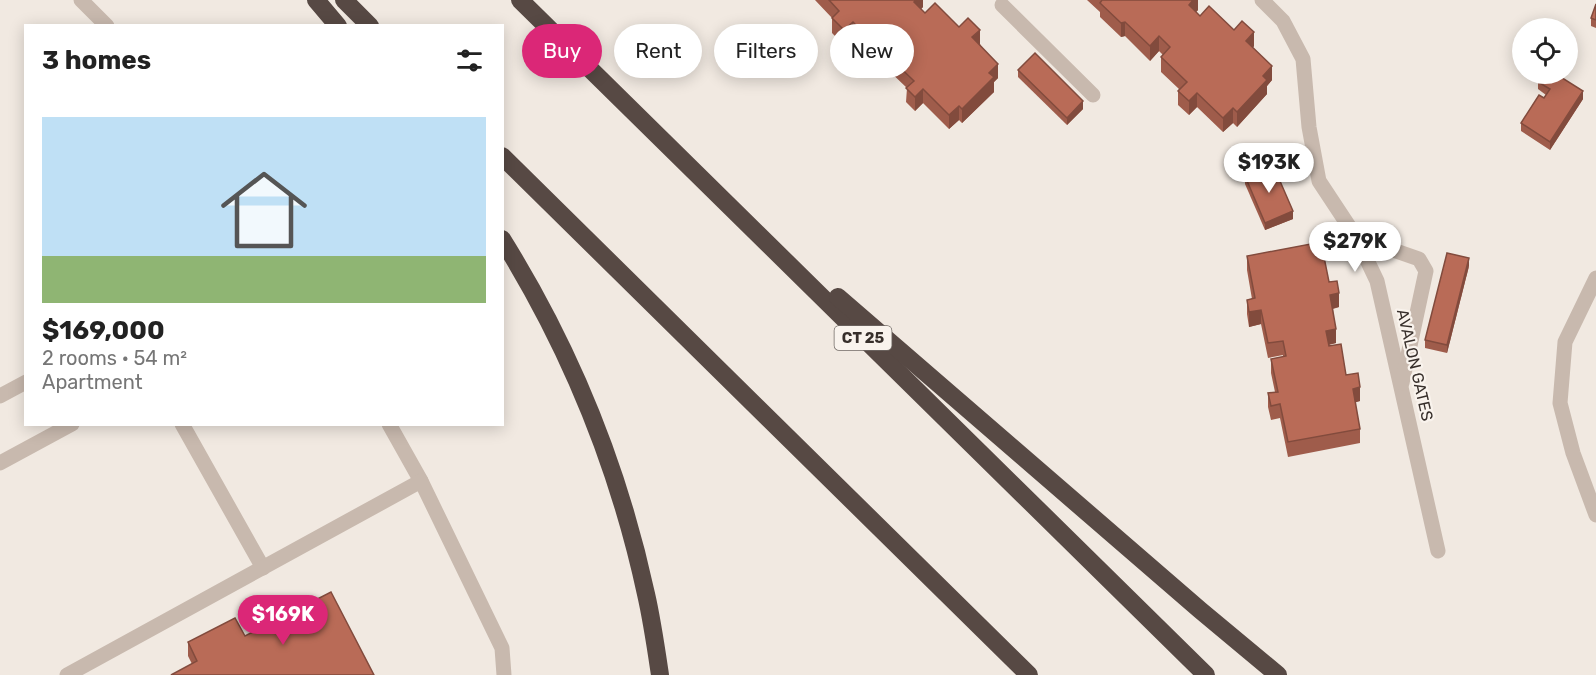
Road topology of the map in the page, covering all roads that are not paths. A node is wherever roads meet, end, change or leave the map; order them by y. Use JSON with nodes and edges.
{"nodes":[{"id":1,"x":81,"y":0,"type":"edge"},
{"id":2,"x":316,"y":0,"type":"edge"},
{"id":3,"x":344,"y":0,"type":"edge"},
{"id":4,"x":520,"y":0,"type":"edge"},
{"id":5,"x":1262,"y":0,"type":"edge"},
{"id":6,"x":1001,"y":2,"type":"edge"},
{"id":7,"x":105,"y":24,"type":"edge"},
{"id":8,"x":336,"y":24,"type":"edge"},
{"id":9,"x":367,"y":24,"type":"edge"},
{"id":10,"x":1093,"y":95,"type":"dead end"},
{"id":11,"x":504,"y":158,"type":"edge"},
{"id":12,"x":710,"y":186,"type":"junction"},
{"id":13,"x":1356,"y":237,"type":"junction"},
{"id":14,"x":504,"y":242,"type":"edge"},
{"id":15,"x":1596,"y":278,"type":"edge"},
{"id":16,"x":24,"y":383,"type":"edge"},
{"id":17,"x":1401,"y":387,"type":"junction"},
{"id":18,"x":0,"y":396,"type":"edge"},
{"id":19,"x":68,"y":426,"type":"edge"},
{"id":20,"x":183,"y":426,"type":"edge"},
{"id":21,"x":390,"y":426,"type":"edge"},
{"id":22,"x":0,"y":463,"type":"edge"},
{"id":23,"x":421,"y":481,"type":"junction"},
{"id":24,"x":1596,"y":515,"type":"edge"},
{"id":25,"x":1438,"y":551,"type":"dead end"},
{"id":26,"x":263,"y":568,"type":"junction"},
{"id":27,"x":67,"y":675,"type":"edge"},
{"id":28,"x":504,"y":675,"type":"edge"},
{"id":29,"x":660,"y":675,"type":"edge"},
{"id":30,"x":1029,"y":675,"type":"edge"},
{"id":31,"x":1206,"y":675,"type":"edge"},
{"id":32,"x":1278,"y":675,"type":"edge"}],
"edges":[{"from":1,"to":7,"type":"street"},
{"from":2,"to":8,"type":"highway"},
{"from":3,"to":9,"type":"highway"},
{"from":4,"to":12,"type":"highway","number":"CT 25"},
{"from":5,"to":13,"type":"street","name":"AVALON GATES"},
{"from":6,"to":10,"type":"street"},
{"from":11,"to":30,"type":"highway"},
{"from":12,"to":31,"type":"highway","number":"CT 25"},
{"from":12,"to":32,"type":"highway"},
{"from":13,"to":17,"type":"street","name":"AVALON GATES"},
{"from":13,"to":17,"type":"street"},
{"from":14,"to":29,"type":"highway"},
{"from":15,"to":24,"type":"street"},
{"from":16,"to":18,"type":"street"},
{"from":17,"to":25,"type":"street","name":"AVALON GATES"},
{"from":19,"to":22,"type":"street"},
{"from":20,"to":26,"type":"street"},
{"from":21,"to":23,"type":"street"},
{"from":23,"to":26,"type":"street"},
{"from":23,"to":28,"type":"street"},
{"from":26,"to":27,"type":"street"}]}
